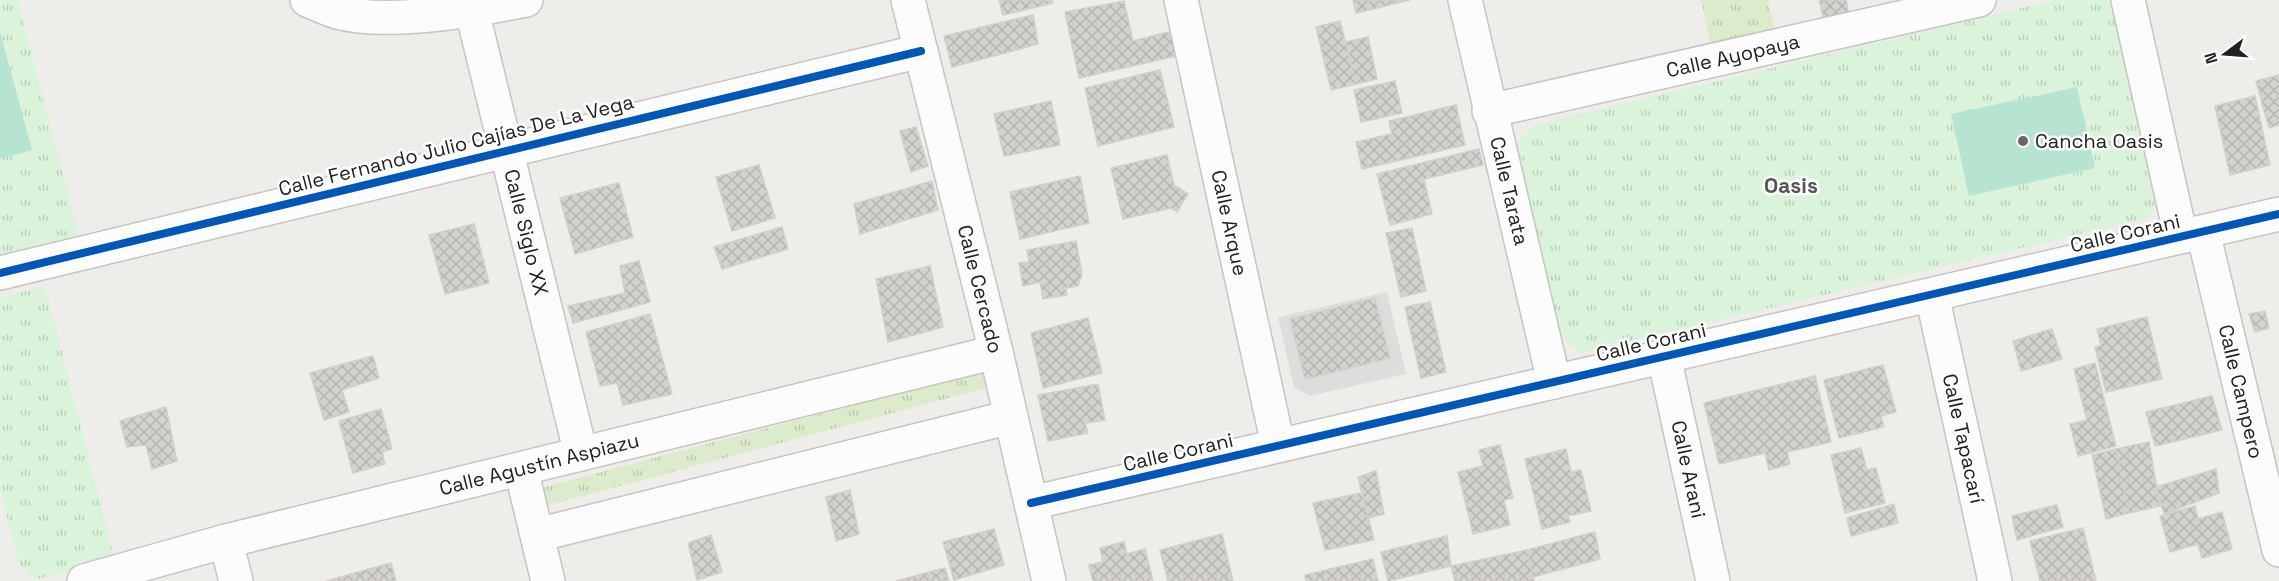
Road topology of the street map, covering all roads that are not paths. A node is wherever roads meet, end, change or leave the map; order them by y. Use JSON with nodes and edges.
{"nodes":[{"id":1,"x":307,"y":0,"type":"edge"},
{"id":2,"x":526,"y":0,"type":"edge"},
{"id":3,"x":908,"y":0,"type":"edge"},
{"id":4,"x":1181,"y":0,"type":"edge"},
{"id":5,"x":1465,"y":0,"type":"edge"},
{"id":6,"x":1979,"y":0,"type":"edge"},
{"id":7,"x":2128,"y":0,"type":"edge"},
{"id":8,"x":472,"y":11,"type":"junction"},
{"id":9,"x":921,"y":51,"type":"junction"},
{"id":10,"x":1489,"y":111,"type":"junction"},
{"id":11,"x":505,"y":150,"type":"junction"},
{"id":12,"x":2279,"y":214,"type":"edge"},
{"id":13,"x":2192,"y":234,"type":"junction"},
{"id":14,"x":0,"y":273,"type":"edge"},
{"id":15,"x":1932,"y":295,"type":"junction"},
{"id":16,"x":996,"y":352,"type":"junction"},
{"id":17,"x":1664,"y":356,"type":"junction"},
{"id":18,"x":1554,"y":382,"type":"junction"},
{"id":19,"x":1011,"y":417,"type":"junction"},
{"id":20,"x":1278,"y":445,"type":"junction"},
{"id":21,"x":581,"y":454,"type":"junction"},
{"id":22,"x":521,"y":469,"type":"junction"},
{"id":23,"x":1031,"y":503,"type":"junction"},
{"id":24,"x":2274,"y":509,"type":"edge"},
{"id":25,"x":537,"y":535,"type":"junction"},
{"id":26,"x":226,"y":541,"type":"junction"},
{"id":27,"x":2279,"y":550,"type":"edge"},
{"id":28,"x":84,"y":581,"type":"edge"},
{"id":29,"x":236,"y":581,"type":"edge"},
{"id":30,"x":548,"y":581,"type":"edge"},
{"id":31,"x":1049,"y":581,"type":"edge"},
{"id":32,"x":1713,"y":581,"type":"edge"},
{"id":33,"x":1995,"y":581,"type":"edge"}],
"edges":[{"from":1,"to":8,"type":"street"},
{"from":2,"to":8,"type":"street"},
{"from":3,"to":9,"type":"street","name":"Calle Cercado"},
{"from":4,"to":20,"type":"street","name":"Calle Arque"},
{"from":5,"to":10,"type":"street","name":"Calle Tarata"},
{"from":6,"to":10,"type":"street","name":"Calle Ayopaya"},
{"from":7,"to":13,"type":"street","name":"Calle Campero"},
{"from":8,"to":11,"type":"street","name":"Calle Siglo XX"},
{"from":9,"to":11,"type":"street","name":"Calle Fernando Julio Cajías De La Vega"},
{"from":9,"to":16,"type":"street","name":"Calle Cercado"},
{"from":10,"to":18,"type":"street","name":"Calle Tarata"},
{"from":11,"to":14,"type":"street","name":"Calle Fernando Julio Cajías De La Vega"},
{"from":11,"to":21,"type":"street","name":"Calle Siglo XX"},
{"from":12,"to":13,"type":"street","name":"Calle Corani"},
{"from":13,"to":15,"type":"street","name":"Calle Corani"},
{"from":13,"to":24,"type":"street","name":"Calle Campero"},
{"from":15,"to":17,"type":"street","name":"Calle Corani"},
{"from":15,"to":33,"type":"street","name":"Calle Tapacarí"},
{"from":16,"to":19,"type":"street","name":"Calle Cercado"},
{"from":16,"to":21,"type":"street","name":"Calle Agustín Aspiazu"},
{"from":17,"to":18,"type":"street","name":"Calle Corani"},
{"from":17,"to":32,"type":"street","name":"Calle Arani"},
{"from":18,"to":20,"type":"street","name":"Calle Corani"},
{"from":19,"to":23,"type":"street","name":"Calle Cercado"},
{"from":19,"to":25,"type":"street"},
{"from":20,"to":23,"type":"street","name":"Calle Corani"},
{"from":21,"to":22,"type":"street","name":"Calle Agustín Aspiazu"},
{"from":22,"to":25,"type":"street"},
{"from":22,"to":26,"type":"street","name":"Calle Agustín Aspiazu"},
{"from":23,"to":31,"type":"street","name":"Calle Cercado"},
{"from":24,"to":27,"type":"street","name":"Calle Campero"},
{"from":25,"to":30,"type":"street"},
{"from":26,"to":28,"type":"street","name":"Calle Agustín Aspiazu"},
{"from":26,"to":29,"type":"street"}]}
